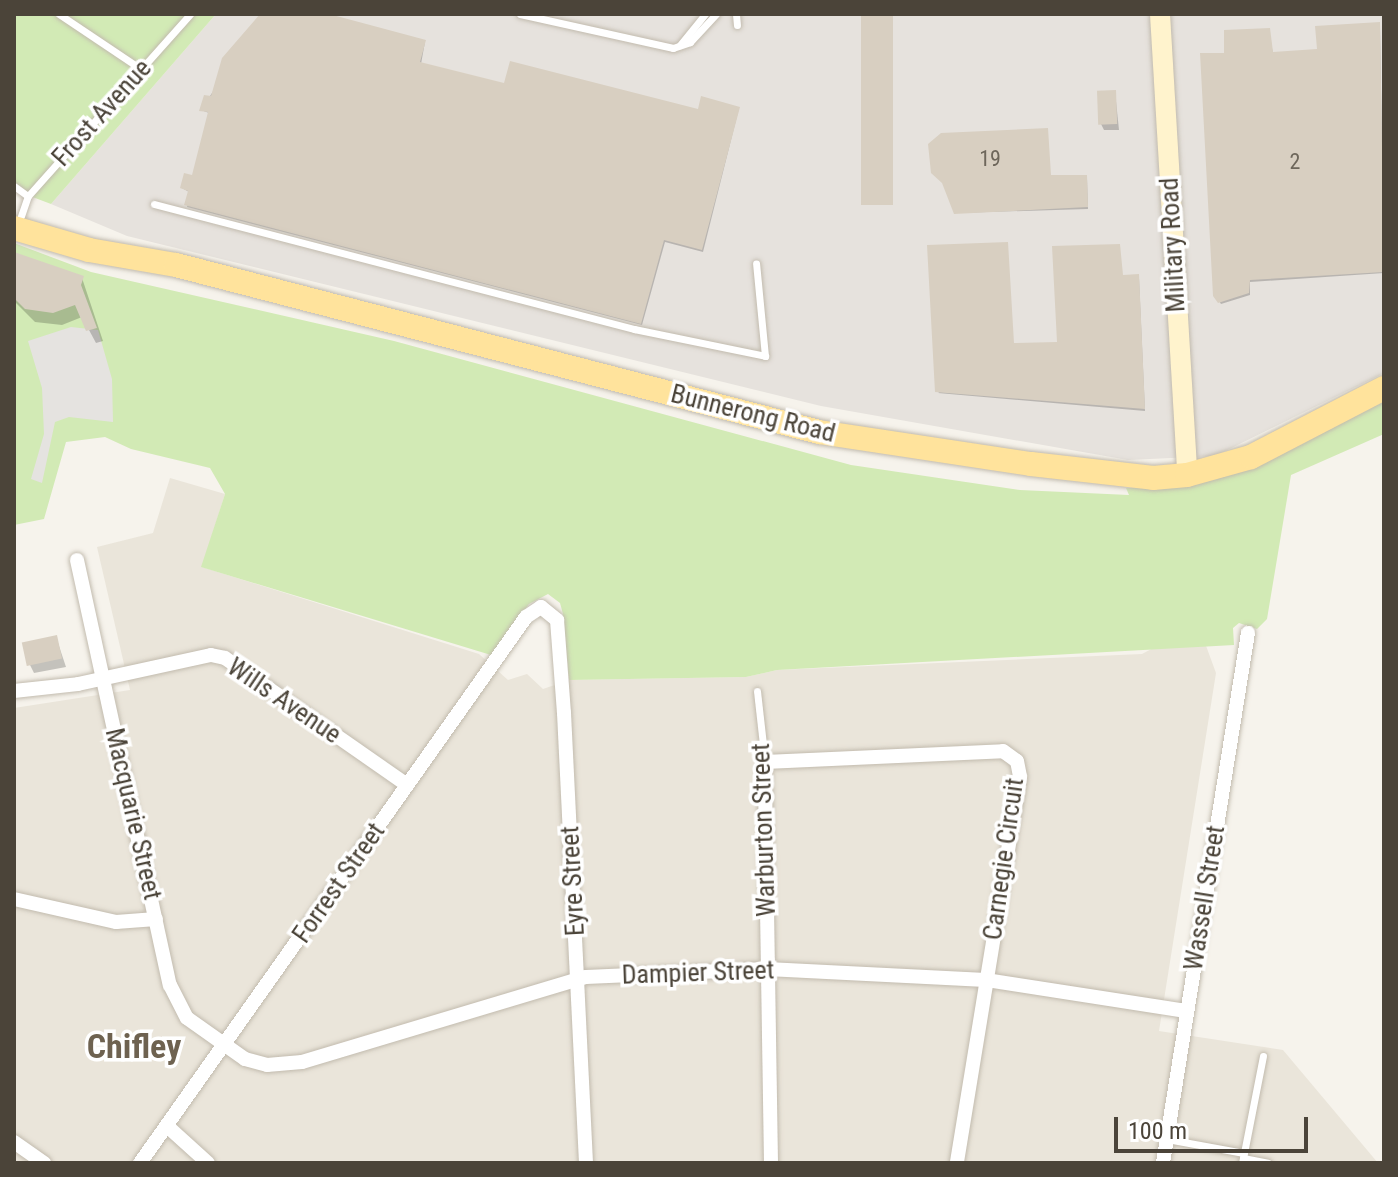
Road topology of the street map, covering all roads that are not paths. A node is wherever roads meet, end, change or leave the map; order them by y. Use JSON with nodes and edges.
{"nodes":[{"id":1,"x":59,"y":14,"type":"edge"},
{"id":2,"x":190,"y":14,"type":"edge"},
{"id":3,"x":520,"y":14,"type":"edge"},
{"id":4,"x":705,"y":14,"type":"edge"},
{"id":5,"x":716,"y":14,"type":"edge"},
{"id":6,"x":736,"y":14,"type":"edge"},
{"id":7,"x":1160,"y":14,"type":"edge"},
{"id":8,"x":737,"y":25,"type":"dead end"},
{"id":9,"x":680,"y":45,"type":"junction"},
{"id":10,"x":141,"y":69,"type":"junction"},
{"id":11,"x":14,"y":186,"type":"edge"},
{"id":12,"x":154,"y":204,"type":"dead end"},
{"id":13,"x":21,"y":217,"type":"edge"},
{"id":14,"x":756,"y":263,"type":"dead end"},
{"id":15,"x":1383,"y":389,"type":"edge"},
{"id":16,"x":1187,"y":475,"type":"junction"},
{"id":17,"x":77,"y":560,"type":"dead end"},
{"id":18,"x":541,"y":607,"type":"joint"},
{"id":19,"x":1248,"y":633,"type":"dead end"},
{"id":20,"x":102,"y":679,"type":"junction"},
{"id":21,"x":14,"y":691,"type":"edge"},
{"id":22,"x":757,"y":691,"type":"dead end"},
{"id":23,"x":765,"y":762,"type":"junction"},
{"id":24,"x":407,"y":785,"type":"junction"},
{"id":25,"x":14,"y":899,"type":"edge"},
{"id":26,"x":156,"y":919,"type":"junction"},
{"id":27,"x":767,"y":969,"type":"junction"},
{"id":28,"x":578,"y":978,"type":"junction"},
{"id":29,"x":986,"y":980,"type":"junction"},
{"id":30,"x":1186,"y":1011,"type":"junction"},
{"id":31,"x":225,"y":1047,"type":"junction"},
{"id":32,"x":1263,"y":1056,"type":"dead end"},
{"id":33,"x":167,"y":1126,"type":"junction"},
{"id":34,"x":1167,"y":1139,"type":"junction"},
{"id":35,"x":14,"y":1142,"type":"edge"},
{"id":36,"x":1243,"y":1158,"type":"edge"},
{"id":37,"x":44,"y":1163,"type":"edge"},
{"id":38,"x":140,"y":1163,"type":"edge"},
{"id":39,"x":208,"y":1163,"type":"edge"},
{"id":40,"x":586,"y":1163,"type":"edge"},
{"id":41,"x":771,"y":1163,"type":"edge"},
{"id":42,"x":957,"y":1163,"type":"edge"},
{"id":43,"x":1163,"y":1163,"type":"edge"},
{"id":44,"x":1268,"y":1163,"type":"edge"}],
"edges":[{"from":1,"to":10,"type":"lane"},
{"from":2,"to":10,"type":"lane","name":"Frost Avenue"},
{"from":3,"to":9,"type":"lane"},
{"from":4,"to":9,"type":"lane"},
{"from":5,"to":9,"type":"lane"},
{"from":6,"to":8,"type":"lane"},
{"from":7,"to":16,"type":"street","name":"Military Road"},
{"from":10,"to":13,"type":"lane","name":"Frost Avenue"},
{"from":11,"to":13,"type":"lane"},
{"from":12,"to":14,"type":"lane"},
{"from":13,"to":16,"type":"main road","name":"Bunnerong Road"},
{"from":15,"to":16,"type":"main road","name":"Bunnerong Road"},
{"from":17,"to":20,"type":"street","name":"Macquarie Street"},
{"from":18,"to":24,"type":"street","name":"Forrest Street"},
{"from":18,"to":28,"type":"street","name":"Eyre Street"},
{"from":19,"to":30,"type":"street","name":"Wassell Street"},
{"from":20,"to":21,"type":"street","name":"Wills Avenue"},
{"from":20,"to":24,"type":"street","name":"Wills Avenue"},
{"from":20,"to":26,"type":"street","name":"Macquarie Street"},
{"from":22,"to":23,"type":"lane","name":"Warburton Street"},
{"from":23,"to":27,"type":"street","name":"Warburton Street"},
{"from":23,"to":29,"type":"street","name":"Carnegie Circuit"},
{"from":24,"to":31,"type":"street","name":"Forrest Street"},
{"from":25,"to":26,"type":"street"},
{"from":26,"to":31,"type":"street","name":"Macquarie Street"},
{"from":27,"to":28,"type":"street","name":"Dampier Street"},
{"from":27,"to":29,"type":"street","name":"Dampier Street"},
{"from":27,"to":41,"type":"street","name":"Warburton Street"},
{"from":28,"to":31,"type":"street","name":"Dampier Street"},
{"from":28,"to":40,"type":"street","name":"Eyre Street"},
{"from":29,"to":30,"type":"street","name":"Dampier Street"},
{"from":29,"to":42,"type":"street","name":"Carnegie Circuit"},
{"from":30,"to":34,"type":"street","name":"Wassell Street"},
{"from":31,"to":33,"type":"street","name":"Forrest Street"},
{"from":32,"to":36,"type":"lane"},
{"from":33,"to":38,"type":"street","name":"Forrest Street"},
{"from":33,"to":39,"type":"street"},
{"from":34,"to":36,"type":"lane"},
{"from":34,"to":43,"type":"street","name":"Wassell Street"},
{"from":35,"to":37,"type":"street"},
{"from":36,"to":44,"type":"lane"}]}
